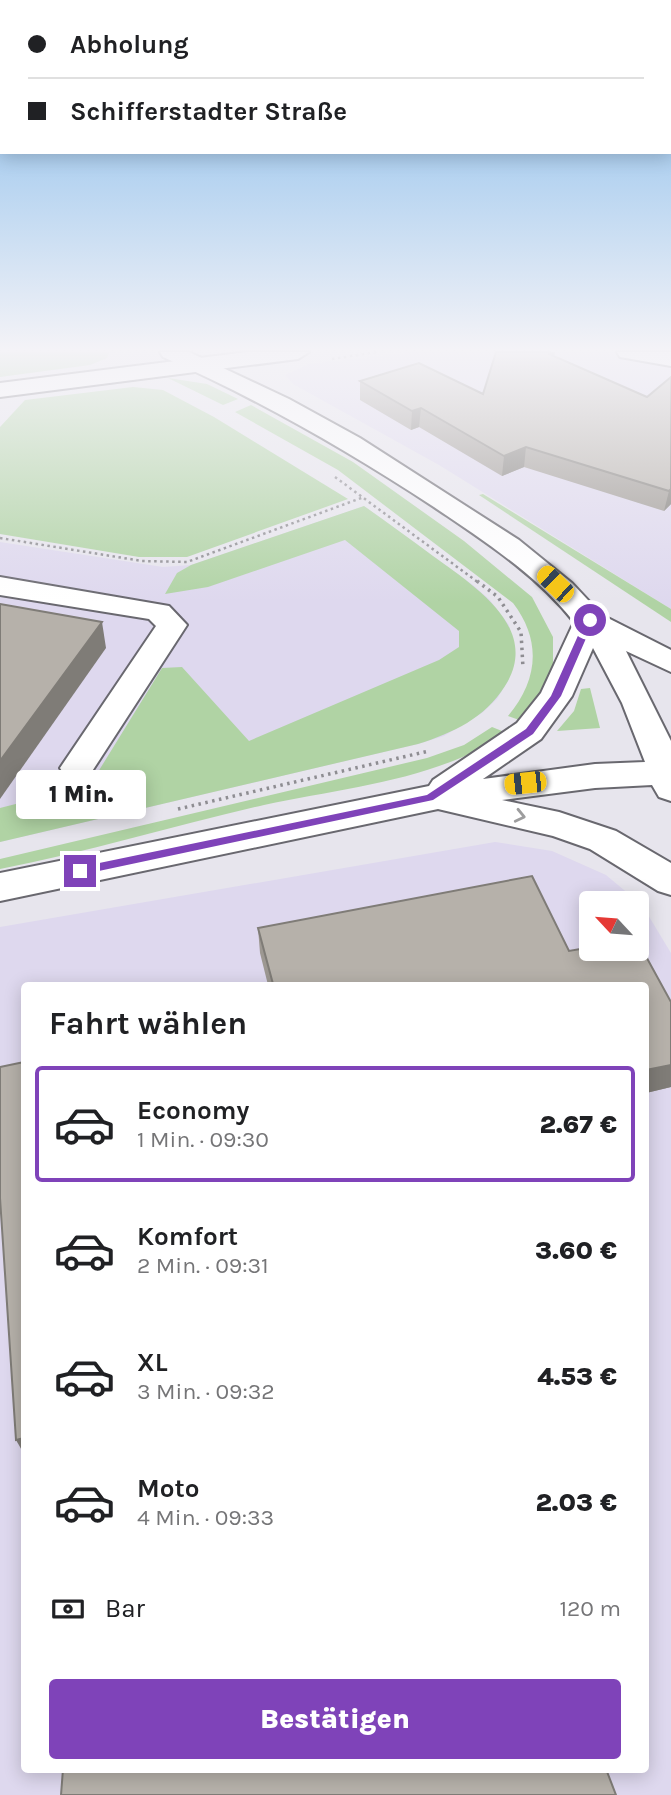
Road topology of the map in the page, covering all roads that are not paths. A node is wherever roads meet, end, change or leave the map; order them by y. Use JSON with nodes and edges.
{"nodes":[{"id":1,"x":335,"y":436,"type":"edge"},
{"id":2,"x":0,"y":586,"type":"edge"},
{"id":3,"x":590,"y":620,"type":"junction"},
{"id":4,"x":671,"y":663,"type":"edge"},
{"id":5,"x":77,"y":768,"type":"dead end"},
{"id":6,"x":669,"y":778,"type":"edge"},
{"id":7,"x":430,"y":798,"type":"junction"},
{"id":8,"x":671,"y":881,"type":"edge"},
{"id":9,"x":0,"y":887,"type":"edge"}],
"edges":[{"from":1,"to":3,"type":"main road"},
{"from":2,"to":5,"type":"main road"},
{"from":3,"to":4,"type":"main road"},
{"from":3,"to":6,"type":"main road"},
{"from":3,"to":7,"type":"main road"},
{"from":6,"to":7,"type":"main road"},
{"from":7,"to":8,"type":"main road","one_way":true},
{"from":7,"to":9,"type":"main road"}]}
